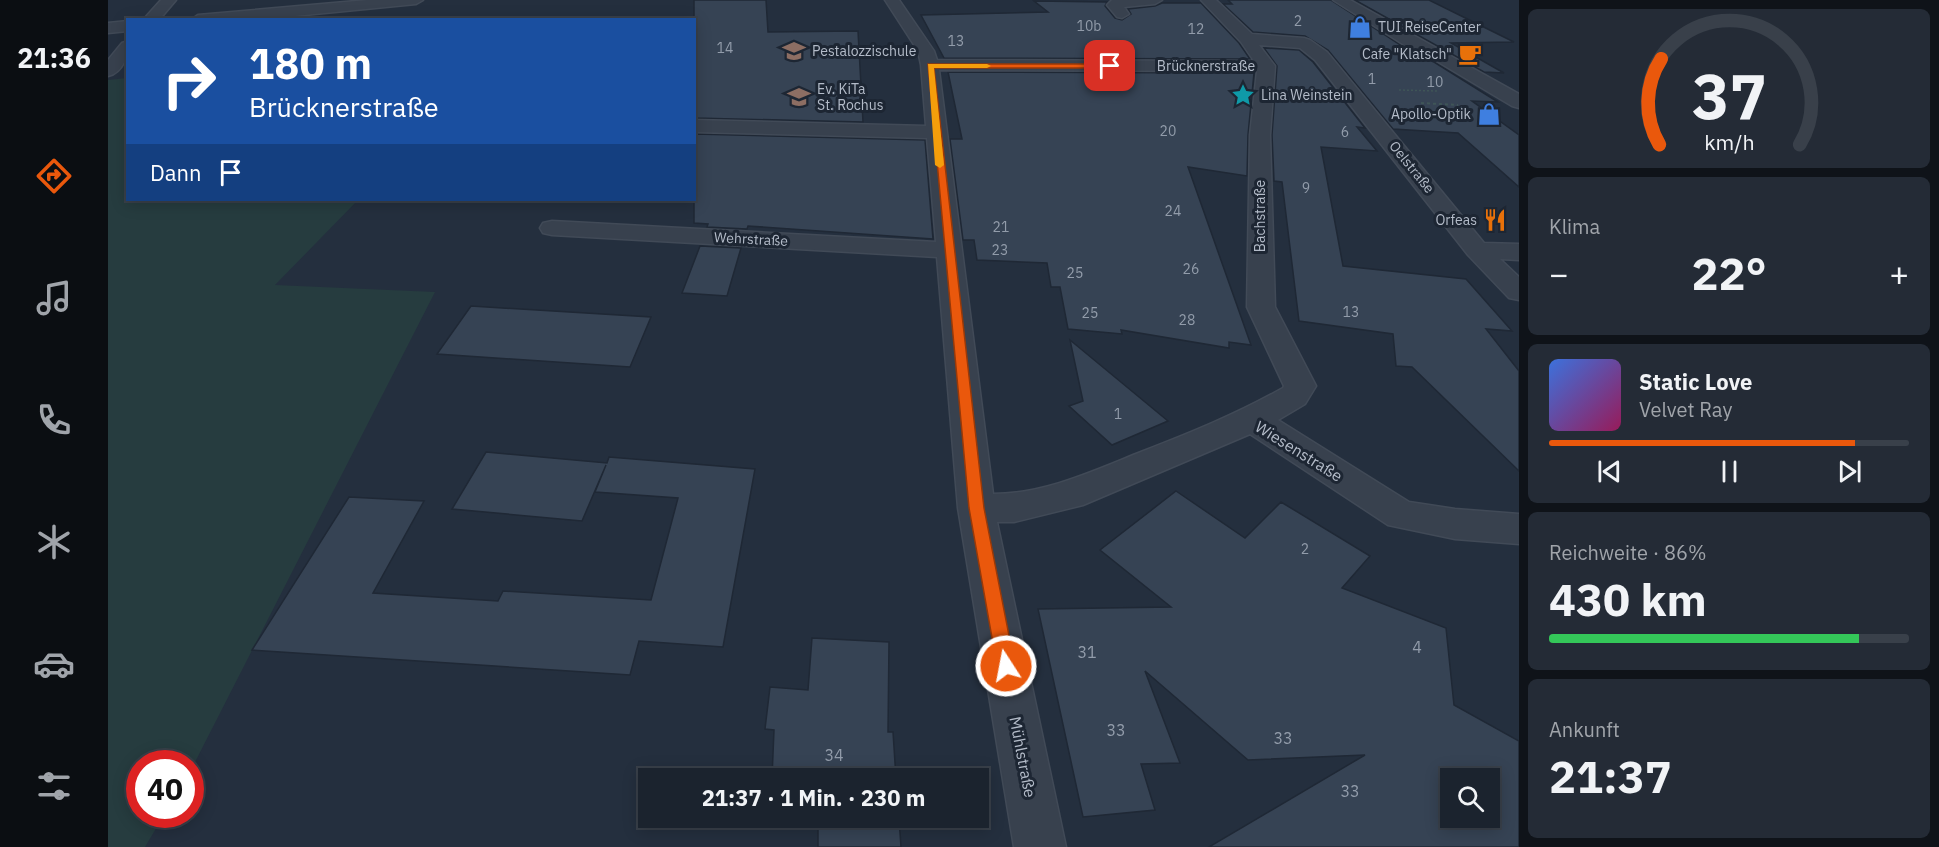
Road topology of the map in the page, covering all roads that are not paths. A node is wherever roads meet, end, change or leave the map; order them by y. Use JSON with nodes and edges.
{"nodes":[{"id":1,"x":170,"y":0,"type":"edge"},
{"id":2,"x":416,"y":0,"type":"edge"},
{"id":3,"x":892,"y":0,"type":"edge"},
{"id":4,"x":1155,"y":0,"type":"edge"},
{"id":5,"x":1208,"y":0,"type":"edge"},
{"id":6,"x":1340,"y":0,"type":"edge"},
{"id":7,"x":1122,"y":14,"type":"dead end"},
{"id":8,"x":273,"y":16,"type":"edge"},
{"id":9,"x":152,"y":18,"type":"edge"},
{"id":10,"x":236,"y":18,"type":"edge"},
{"id":11,"x":126,"y":26,"type":"edge"},
{"id":12,"x":108,"y":28,"type":"edge"},
{"id":13,"x":1248,"y":39,"type":"junction"},
{"id":14,"x":126,"y":48,"type":"edge"},
{"id":15,"x":930,"y":65,"type":"junction"},
{"id":16,"x":1266,"y":66,"type":"junction"},
{"id":17,"x":108,"y":70,"type":"edge"},
{"id":18,"x":1519,"y":102,"type":"edge"},
{"id":19,"x":696,"y":126,"type":"edge"},
{"id":20,"x":936,"y":132,"type":"junction"},
{"id":21,"x":552,"y":228,"type":"dead end"},
{"id":22,"x":950,"y":250,"type":"junction"},
{"id":23,"x":1478,"y":250,"type":"junction"},
{"id":24,"x":1519,"y":252,"type":"edge"},
{"id":25,"x":1519,"y":292,"type":"edge"},
{"id":26,"x":1253,"y":420,"type":"junction"},
{"id":27,"x":976,"y":508,"type":"junction"},
{"id":28,"x":1519,"y":529,"type":"edge"},
{"id":29,"x":1040,"y":847,"type":"edge"}],
"edges":[{"from":1,"to":9,"type":"street"},
{"from":2,"to":8,"type":"street"},
{"from":3,"to":15,"type":"street","name":"Mühlstraße"},
{"from":4,"to":7,"type":"street"},
{"from":5,"to":13,"type":"street"},
{"from":6,"to":18,"type":"street"},
{"from":8,"to":10,"type":"street"},
{"from":11,"to":12,"type":"street"},
{"from":13,"to":16,"type":"street"},
{"from":13,"to":23,"type":"street","name":"Oelstraße"},
{"from":14,"to":17,"type":"street"},
{"from":15,"to":16,"type":"street","name":"Brücknerstraße"},
{"from":15,"to":20,"type":"street","name":"Mühlstraße"},
{"from":16,"to":26,"type":"street","name":"Bachstraße"},
{"from":19,"to":20,"type":"street"},
{"from":20,"to":22,"type":"street","name":"Mühlstraße"},
{"from":21,"to":22,"type":"street","name":"Wehrstraße"},
{"from":22,"to":27,"type":"street","name":"Mühlstraße"},
{"from":23,"to":24,"type":"street"},
{"from":23,"to":25,"type":"street","name":"Oelstraße"},
{"from":26,"to":27,"type":"street","name":"Wiesenstraße"},
{"from":26,"to":28,"type":"street","name":"Wiesenstraße"},
{"from":27,"to":29,"type":"street","name":"Mühlstraße"}]}
